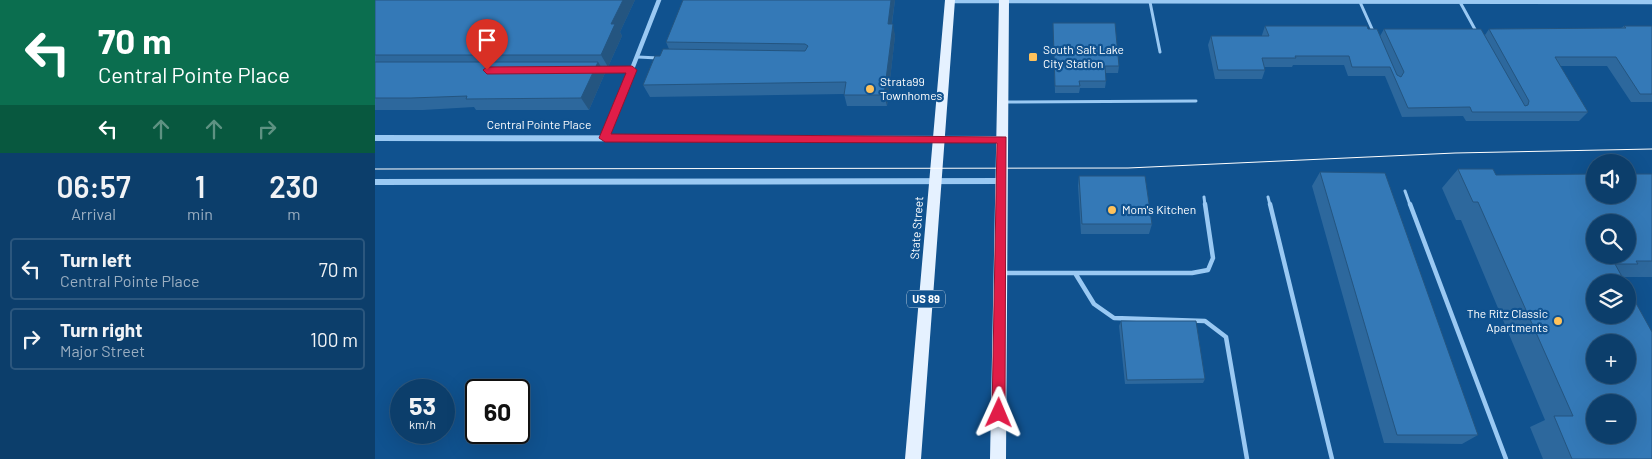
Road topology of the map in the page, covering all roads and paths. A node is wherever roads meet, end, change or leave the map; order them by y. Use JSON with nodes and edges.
{"nodes":[{"id":1,"x":659,"y":0,"type":"edge"},
{"id":2,"x":949,"y":0,"type":"edge"},
{"id":3,"x":1004,"y":1,"type":"edge"},
{"id":4,"x":1199,"y":1,"type":"edge"},
{"id":5,"x":1150,"y":2,"type":"junction"},
{"id":6,"x":1360,"y":2,"type":"junction"},
{"id":7,"x":1460,"y":2,"type":"junction"},
{"id":8,"x":1652,"y":2,"type":"edge"},
{"id":9,"x":1479,"y":36,"type":"edge"},
{"id":10,"x":1376,"y":39,"type":"edge"},
{"id":11,"x":1160,"y":52,"type":"dead end"},
{"id":12,"x":637,"y":58,"type":"junction"},
{"id":13,"x":668,"y":58,"type":"edge"},
{"id":14,"x":594,"y":70,"type":"edge"},
{"id":15,"x":632,"y":70,"type":"junction"},
{"id":16,"x":1196,"y":101,"type":"dead end"},
{"id":17,"x":1003,"y":102,"type":"junction"},
{"id":18,"x":375,"y":138,"type":"edge"},
{"id":19,"x":605,"y":138,"type":"junction"},
{"id":20,"x":939,"y":140,"type":"junction"},
{"id":21,"x":1003,"y":140,"type":"junction"},
{"id":22,"x":935,"y":180,"type":"junction"},
{"id":23,"x":1002,"y":180,"type":"junction"},
{"id":24,"x":375,"y":182,"type":"edge"},
{"id":25,"x":1405,"y":191,"type":"dead end"},
{"id":26,"x":1204,"y":197,"type":"dead end"},
{"id":27,"x":1268,"y":197,"type":"dead end"},
{"id":28,"x":1001,"y":273,"type":"junction"},
{"id":29,"x":1075,"y":273,"type":"junction"},
{"id":30,"x":913,"y":459,"type":"edge"},
{"id":31,"x":998,"y":459,"type":"edge"},
{"id":32,"x":1247,"y":459,"type":"edge"},
{"id":33,"x":1332,"y":459,"type":"edge"},
{"id":34,"x":1506,"y":459,"type":"edge"}],
"edges":[{"from":1,"to":12,"type":"street"},
{"from":2,"to":3,"type":"street"},
{"from":2,"to":20,"type":"main road","name":"State Street","number":"US 89"},
{"from":3,"to":5,"type":"street"},
{"from":3,"to":17,"type":"main road"},
{"from":4,"to":5,"type":"street"},
{"from":4,"to":6,"type":"street"},
{"from":5,"to":11,"type":"lane"},
{"from":6,"to":7,"type":"street"},
{"from":6,"to":10,"type":"lane"},
{"from":7,"to":8,"type":"street"},
{"from":7,"to":9,"type":"lane"},
{"from":12,"to":13,"type":"lane"},
{"from":12,"to":15,"type":"street"},
{"from":14,"to":15,"type":"lane"},
{"from":15,"to":19,"type":"street"},
{"from":16,"to":17,"type":"lane"},
{"from":17,"to":21,"type":"main road"},
{"from":18,"to":19,"type":"street","name":"Central Pointe Place"},
{"from":19,"to":20,"type":"street","name":"Central Pointe Place"},
{"from":20,"to":21,"type":"street","name":"Central Pointe Place"},
{"from":20,"to":22,"type":"main road","name":"State Street","number":"US 89"},
{"from":21,"to":23,"type":"main road"},
{"from":22,"to":23,"type":"street"},
{"from":22,"to":24,"type":"street"},
{"from":22,"to":30,"type":"main road","name":"State Street","number":"US 89"},
{"from":23,"to":28,"type":"main road"},
{"from":25,"to":34,"type":"lane"},
{"from":26,"to":29,"type":"lane"},
{"from":27,"to":33,"type":"lane"},
{"from":28,"to":29,"type":"lane"},
{"from":28,"to":31,"type":"main road"},
{"from":29,"to":32,"type":"lane"}]}
